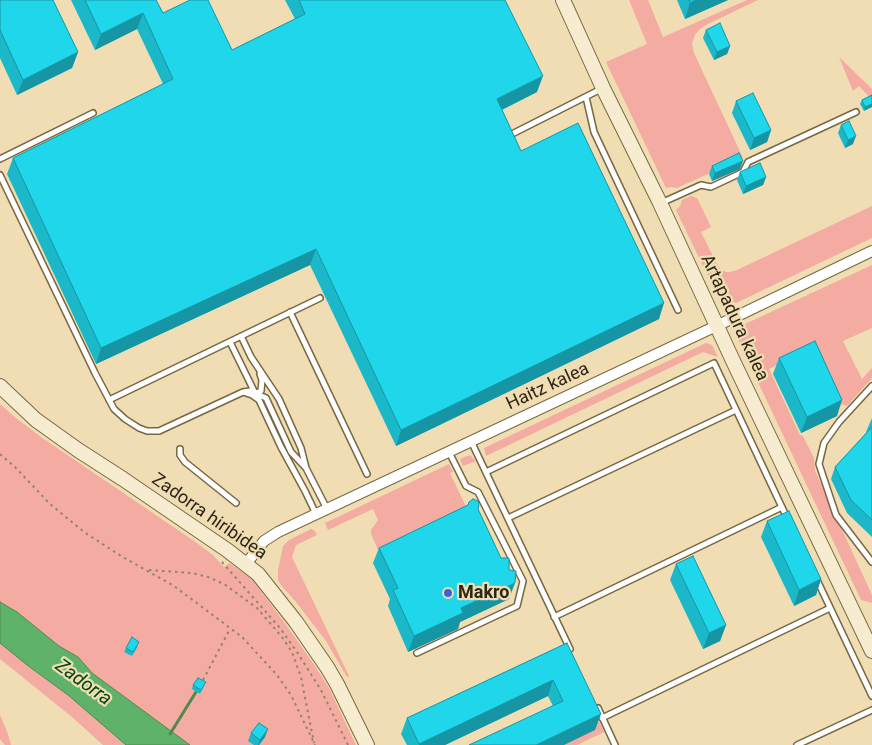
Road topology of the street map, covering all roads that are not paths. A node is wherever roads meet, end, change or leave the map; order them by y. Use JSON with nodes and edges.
{"nodes":[{"id":1,"x":563,"y":0,"type":"edge"},
{"id":2,"x":603,"y":88,"type":"junction"},
{"id":3,"x":586,"y":97,"type":"junction"},
{"id":4,"x":856,"y":112,"type":"dead end"},
{"id":5,"x":94,"y":113,"type":"dead end"},
{"id":6,"x":510,"y":135,"type":"edge"},
{"id":7,"x":0,"y":159,"type":"edge"},
{"id":8,"x":0,"y":175,"type":"edge"},
{"id":9,"x":660,"y":203,"type":"junction"},
{"id":10,"x":872,"y":251,"type":"edge"},
{"id":11,"x":320,"y":298,"type":"dead end"},
{"id":12,"x":678,"y":310,"type":"dead end"},
{"id":13,"x":290,"y":312,"type":"junction"},
{"id":14,"x":717,"y":326,"type":"junction"},
{"id":15,"x":241,"y":336,"type":"junction"},
{"id":16,"x":230,"y":342,"type":"junction"},
{"id":17,"x":258,"y":368,"type":"junction"},
{"id":18,"x":0,"y":386,"type":"edge"},
{"id":19,"x":872,"y":386,"type":"edge"},
{"id":20,"x":254,"y":394,"type":"junction"},
{"id":21,"x":109,"y":400,"type":"junction"},
{"id":22,"x":736,"y":410,"type":"junction"},
{"id":23,"x":471,"y":441,"type":"junction"},
{"id":24,"x":180,"y":449,"type":"dead end"},
{"id":25,"x":449,"y":452,"type":"junction"},
{"id":26,"x":306,"y":468,"type":"junction"},
{"id":27,"x":486,"y":472,"type":"junction"},
{"id":28,"x":368,"y":474,"type":"dead end"},
{"id":29,"x":236,"y":503,"type":"dead end"},
{"id":30,"x":782,"y":507,"type":"junction"},
{"id":31,"x":327,"y":509,"type":"junction"},
{"id":32,"x":316,"y":514,"type":"junction"},
{"id":33,"x":508,"y":518,"type":"junction"},
{"id":34,"x":790,"y":524,"type":"edge"},
{"id":35,"x":872,"y":562,"type":"edge"},
{"id":36,"x":246,"y":564,"type":"junction"},
{"id":37,"x":814,"y":574,"type":"edge"},
{"id":38,"x":830,"y":608,"type":"junction"},
{"id":39,"x":554,"y":617,"type":"junction"},
{"id":40,"x":872,"y":651,"type":"edge"},
{"id":41,"x":417,"y":653,"type":"dead end"},
{"id":42,"x":574,"y":659,"type":"edge"},
{"id":43,"x":872,"y":696,"type":"edge"},
{"id":44,"x":594,"y":701,"type":"edge"},
{"id":45,"x":872,"y":710,"type":"edge"},
{"id":46,"x":602,"y":718,"type":"junction"},
{"id":47,"x":367,"y":745,"type":"edge"},
{"id":48,"x":615,"y":745,"type":"edge"},
{"id":49,"x":797,"y":745,"type":"edge"}],
"edges":[{"from":1,"to":2,"type":"street","name":"Artapadura kalea"},
{"from":2,"to":3,"type":"lane"},
{"from":2,"to":9,"type":"street","name":"Artapadura kalea"},
{"from":3,"to":6,"type":"lane"},
{"from":3,"to":12,"type":"lane"},
{"from":4,"to":9,"type":"lane"},
{"from":5,"to":7,"type":"lane"},
{"from":8,"to":21,"type":"lane"},
{"from":9,"to":14,"type":"street","name":"Artapadura kalea"},
{"from":10,"to":14,"type":"street","name":"Haitz kalea"},
{"from":11,"to":13,"type":"lane"},
{"from":13,"to":15,"type":"lane"},
{"from":13,"to":28,"type":"lane"},
{"from":14,"to":23,"type":"street","name":"Haitz kalea"},
{"from":14,"to":40,"type":"street","name":"Artapadura kalea"},
{"from":15,"to":16,"type":"lane"},
{"from":15,"to":17,"type":"lane"},
{"from":16,"to":20,"type":"lane"},
{"from":16,"to":21,"type":"lane"},
{"from":17,"to":20,"type":"lane"},
{"from":17,"to":26,"type":"lane"},
{"from":18,"to":36,"type":"street","name":"Zadorra hiribidea"},
{"from":19,"to":35,"type":"lane"},
{"from":20,"to":21,"type":"lane"},
{"from":20,"to":26,"type":"lane"},
{"from":20,"to":32,"type":"lane"},
{"from":22,"to":27,"type":"lane"},
{"from":22,"to":30,"type":"lane"},
{"from":22,"to":33,"type":"lane"},
{"from":23,"to":25,"type":"street","name":"Haitz kalea"},
{"from":23,"to":27,"type":"lane"},
{"from":24,"to":29,"type":"lane"},
{"from":25,"to":31,"type":"street","name":"Haitz kalea"},
{"from":25,"to":41,"type":"lane"},
{"from":26,"to":31,"type":"lane"},
{"from":27,"to":33,"type":"lane"},
{"from":30,"to":34,"type":"lane"},
{"from":30,"to":39,"type":"lane"},
{"from":31,"to":32,"type":"street","name":"Haitz kalea"},
{"from":32,"to":36,"type":"street","name":"Haitz kalea"},
{"from":33,"to":39,"type":"lane"},
{"from":36,"to":47,"type":"street","name":"Zadorra hiribidea"},
{"from":37,"to":38,"type":"lane"},
{"from":38,"to":43,"type":"lane"},
{"from":38,"to":46,"type":"lane"},
{"from":39,"to":42,"type":"lane"},
{"from":44,"to":46,"type":"lane"},
{"from":45,"to":49,"type":"lane"},
{"from":46,"to":48,"type":"lane"}]}
